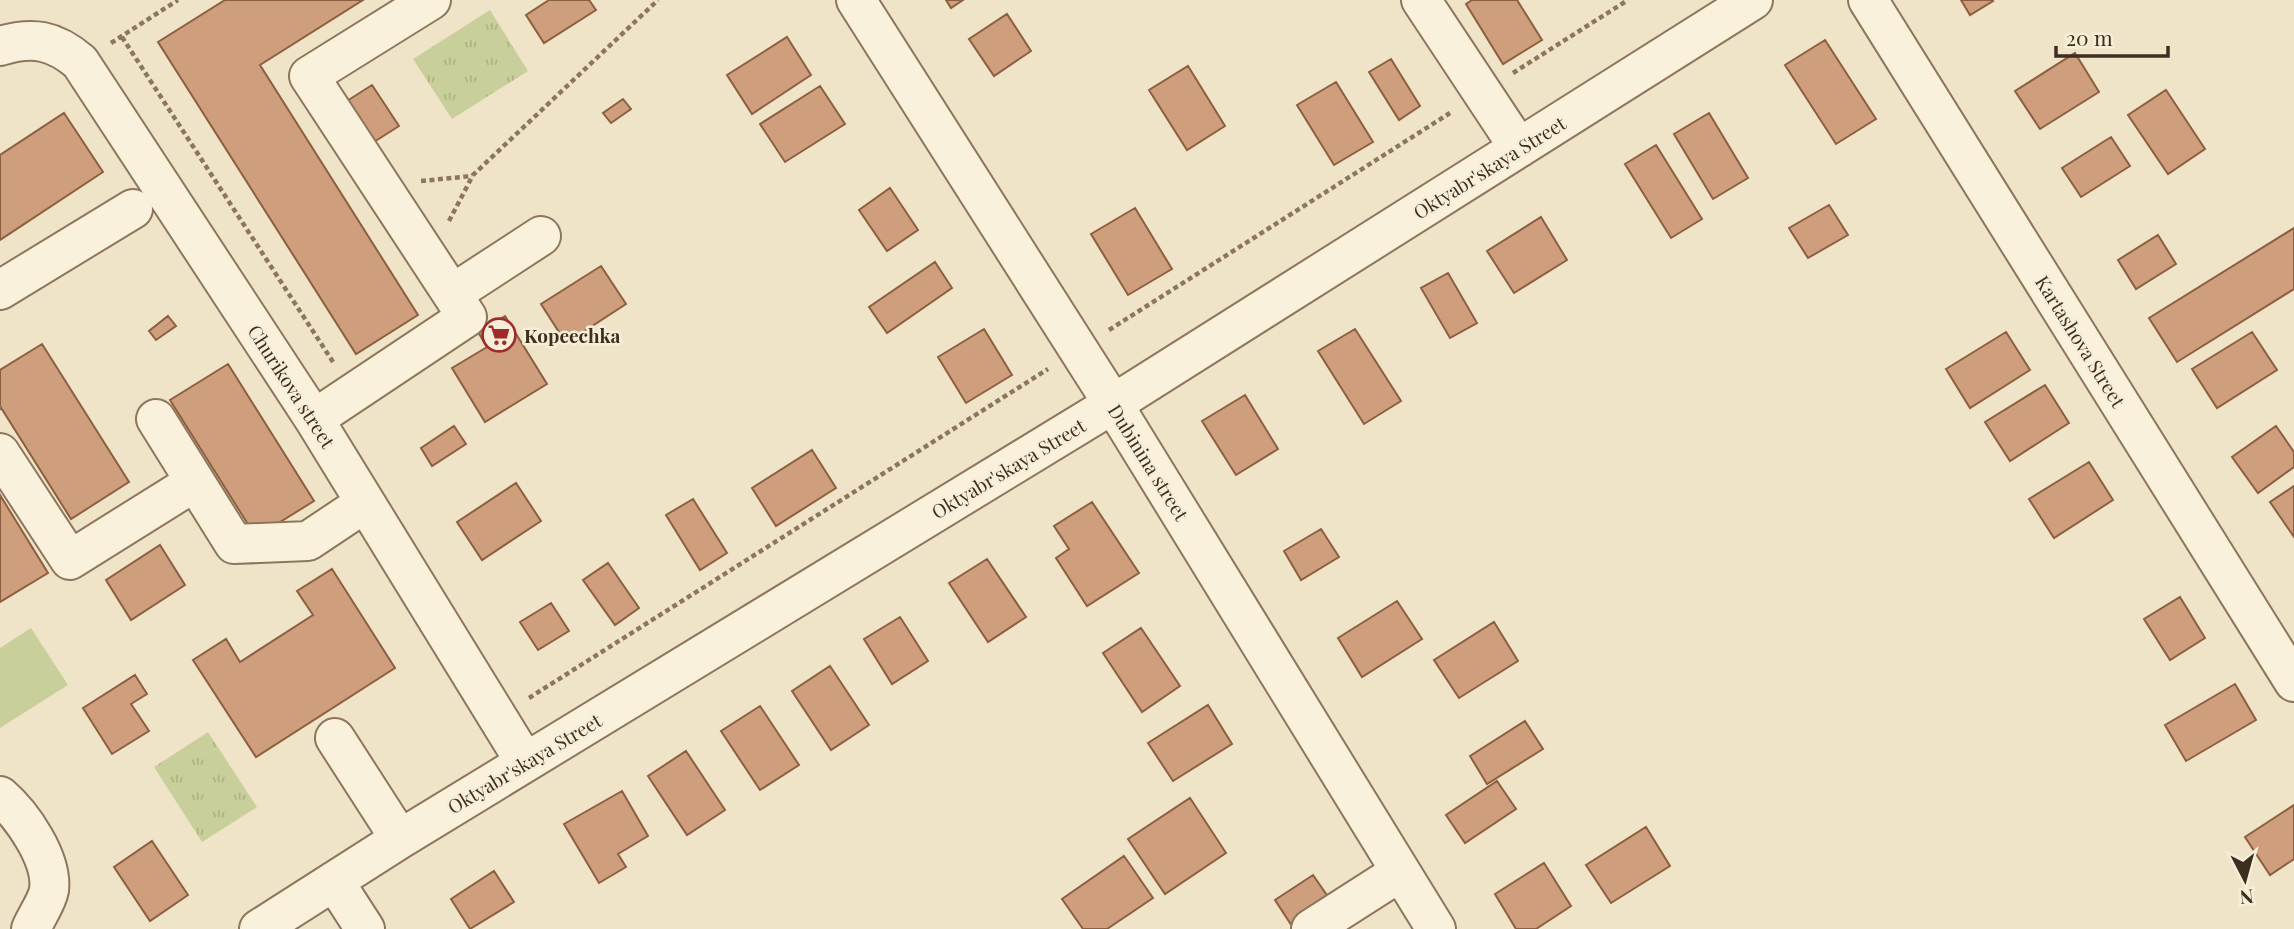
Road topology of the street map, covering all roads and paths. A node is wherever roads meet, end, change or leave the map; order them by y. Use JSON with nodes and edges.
{"nodes":[{"id":1,"x":178,"y":0,"type":"edge"},
{"id":2,"x":431,"y":0,"type":"edge"},
{"id":3,"x":658,"y":0,"type":"edge"},
{"id":4,"x":856,"y":0,"type":"edge"},
{"id":5,"x":1420,"y":0,"type":"edge"},
{"id":6,"x":1754,"y":0,"type":"edge"},
{"id":7,"x":1868,"y":0,"type":"edge"},
{"id":8,"x":16,"y":42,"type":"edge"},
{"id":9,"x":1519,"y":148,"type":"junction"},
{"id":10,"x":133,"y":209,"type":"dead end"},
{"id":11,"x":541,"y":236,"type":"dead end"},
{"id":12,"x":429,"y":258,"type":"junction"},
{"id":13,"x":0,"y":290,"type":"edge"},
{"id":14,"x":452,"y":294,"type":"junction"},
{"id":15,"x":353,"y":393,"type":"junction"},
{"id":16,"x":1113,"y":404,"type":"junction"},
{"id":17,"x":156,"y":419,"type":"dead end"},
{"id":18,"x":314,"y":419,"type":"junction"},
{"id":19,"x":0,"y":453,"type":"edge"},
{"id":20,"x":193,"y":483,"type":"junction"},
{"id":21,"x":365,"y":503,"type":"junction"},
{"id":22,"x":2294,"y":682,"type":"edge"},
{"id":23,"x":335,"y":738,"type":"dead end"},
{"id":24,"x":525,"y":762,"type":"junction"},
{"id":25,"x":0,"y":796,"type":"edge"},
{"id":26,"x":400,"y":839,"type":"junction"},
{"id":27,"x":1400,"y":872,"type":"junction"},
{"id":28,"x":334,"y":881,"type":"junction"},
{"id":29,"x":31,"y":929,"type":"edge"},
{"id":30,"x":258,"y":929,"type":"edge"},
{"id":31,"x":365,"y":929,"type":"edge"},
{"id":32,"x":1311,"y":929,"type":"edge"},
{"id":33,"x":1436,"y":929,"type":"edge"}],
"edges":[{"from":1,"to":15,"type":"path"},
{"from":2,"to":12,"type":"street"},
{"from":3,"to":12,"type":"path"},
{"from":4,"to":16,"type":"street","name":"Dubinina street"},
{"from":5,"to":9,"type":"street"},
{"from":6,"to":9,"type":"street","name":"Oktyabr'skaya Street"},
{"from":7,"to":22,"type":"street","name":"Kartashova Street"},
{"from":8,"to":18,"type":"street","name":"Churikova street"},
{"from":9,"to":16,"type":"street","name":"Oktyabr'skaya Street"},
{"from":10,"to":13,"type":"street"},
{"from":11,"to":14,"type":"street"},
{"from":12,"to":14,"type":"street"},
{"from":14,"to":15,"type":"street"},
{"from":15,"to":18,"type":"street"},
{"from":16,"to":24,"type":"street","name":"Oktyabr'skaya Street"},
{"from":16,"to":27,"type":"street","name":"Dubinina street"},
{"from":17,"to":20,"type":"street"},
{"from":18,"to":21,"type":"street","name":"Churikova street"},
{"from":19,"to":20,"type":"street"},
{"from":20,"to":21,"type":"street"},
{"from":21,"to":24,"type":"street","name":"Churikova street"},
{"from":23,"to":26,"type":"street"},
{"from":24,"to":26,"type":"street","name":"Oktyabr'skaya Street"},
{"from":25,"to":29,"type":"street"},
{"from":26,"to":28,"type":"street","name":"Oktyabr'skaya Street"},
{"from":27,"to":32,"type":"street"},
{"from":27,"to":33,"type":"street","name":"Dubinina street"},
{"from":28,"to":30,"type":"street","name":"Oktyabr'skaya Street"},
{"from":28,"to":31,"type":"street"}]}
